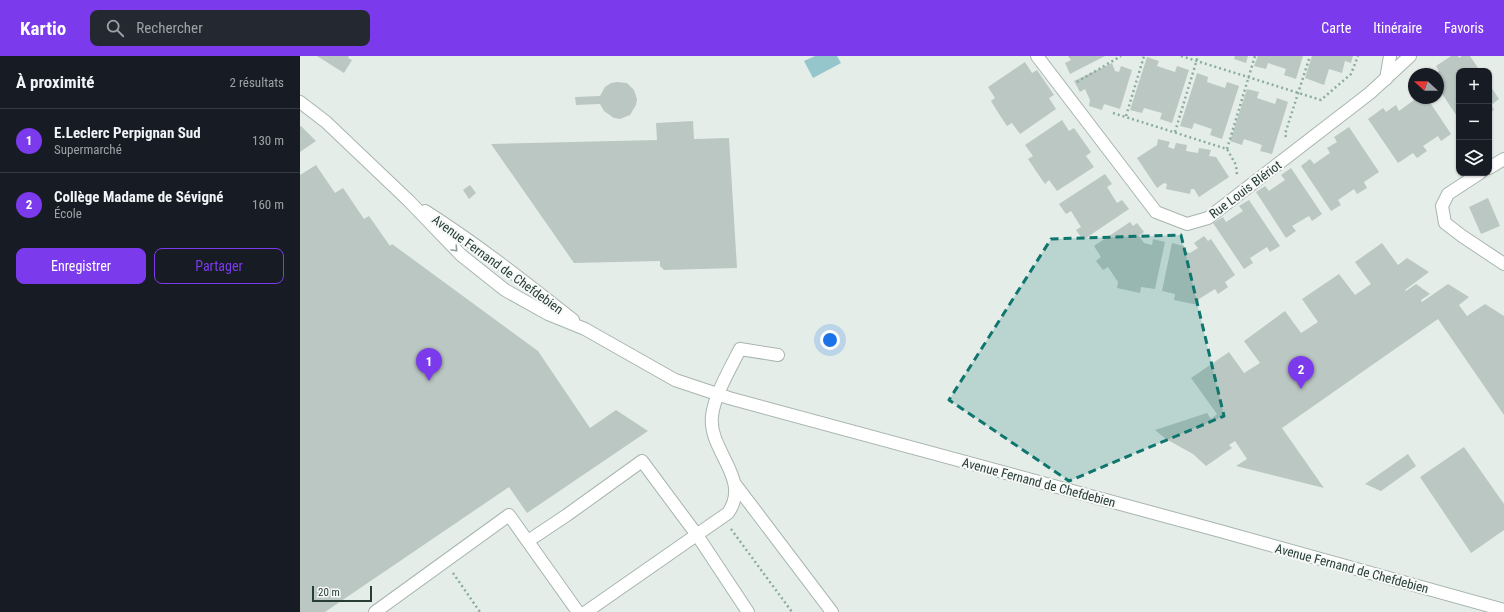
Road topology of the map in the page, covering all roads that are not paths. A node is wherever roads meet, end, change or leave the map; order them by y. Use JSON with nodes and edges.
{"nodes":[{"id":1,"x":1037,"y":56,"type":"edge"},
{"id":2,"x":1390,"y":56,"type":"edge"},
{"id":3,"x":1410,"y":56,"type":"edge"},
{"id":4,"x":1386,"y":79,"type":"junction"},
{"id":5,"x":300,"y":102,"type":"edge"},
{"id":6,"x":1504,"y":159,"type":"edge"},
{"id":7,"x":1492,"y":166,"type":"edge"},
{"id":8,"x":1476,"y":176,"type":"edge"},
{"id":9,"x":409,"y":201,"type":"junction"},
{"id":10,"x":1504,"y":264,"type":"edge"},
{"id":11,"x":585,"y":329,"type":"junction"},
{"id":12,"x":778,"y":355,"type":"dead end"},
{"id":13,"x":718,"y":394,"type":"junction"},
{"id":14,"x":735,"y":484,"type":"junction"},
{"id":15,"x":697,"y":535,"type":"junction"},
{"id":16,"x":528,"y":541,"type":"junction"},
{"id":17,"x":1504,"y":610,"type":"edge"},
{"id":18,"x":375,"y":612,"type":"edge"},
{"id":19,"x":578,"y":612,"type":"edge"},
{"id":20,"x":586,"y":612,"type":"edge"},
{"id":21,"x":748,"y":612,"type":"edge"},
{"id":22,"x":832,"y":612,"type":"edge"}],
"edges":[{"from":1,"to":4,"type":"street","name":"Rue Louis Blériot"},
{"from":2,"to":4,"type":"street"},
{"from":3,"to":4,"type":"street","name":"Rue Louis Blériot"},
{"from":5,"to":9,"type":"street","name":"Avenue Fernand de Chefdebien"},
{"from":6,"to":7,"type":"street"},
{"from":8,"to":10,"type":"street"},
{"from":9,"to":11,"type":"street","name":"Avenue Fernand de Chefdebien"},
{"from":9,"to":11,"type":"street","name":"Avenue Fernand de Chefdebien","one_way":true},
{"from":11,"to":13,"type":"street","name":"Avenue Fernand de Chefdebien"},
{"from":12,"to":13,"type":"street"},
{"from":13,"to":14,"type":"street"},
{"from":13,"to":17,"type":"street","name":"Avenue Fernand de Chefdebien"},
{"from":14,"to":15,"type":"street"},
{"from":14,"to":22,"type":"street"},
{"from":15,"to":16,"type":"street"},
{"from":15,"to":20,"type":"street"},
{"from":15,"to":21,"type":"street"},
{"from":16,"to":18,"type":"street"},
{"from":16,"to":19,"type":"street"}]}
